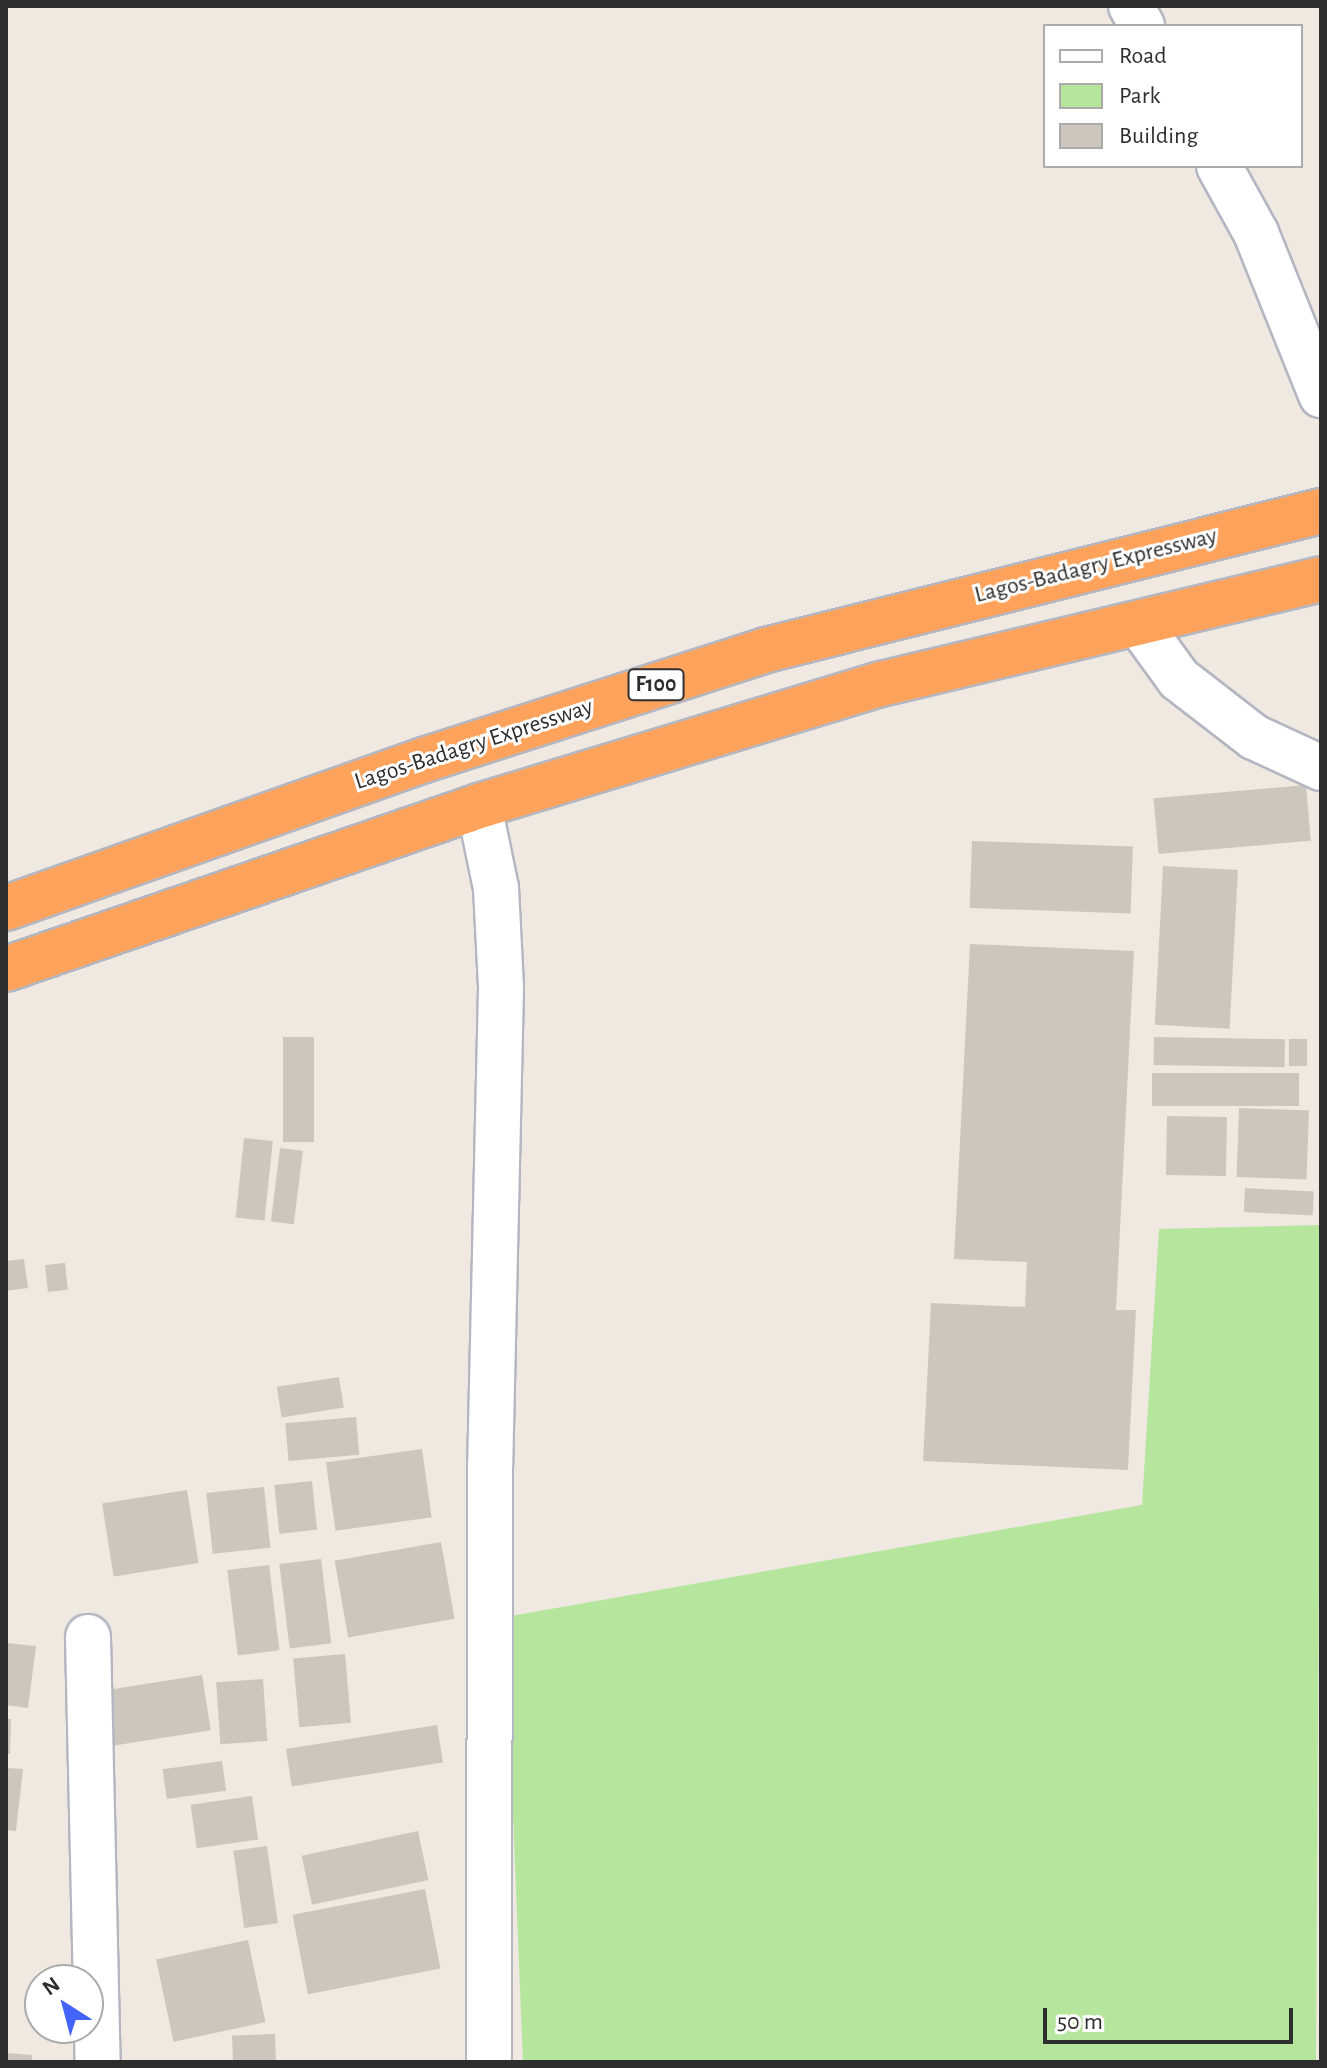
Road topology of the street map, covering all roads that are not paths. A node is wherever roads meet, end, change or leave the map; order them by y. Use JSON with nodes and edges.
{"nodes":[{"id":1,"x":1131,"y":6,"type":"edge"},
{"id":2,"x":1141,"y":24,"type":"edge"},
{"id":3,"x":1220,"y":168,"type":"edge"},
{"id":4,"x":1321,"y":395,"type":"edge"},
{"id":5,"x":1321,"y":511,"type":"edge"},
{"id":6,"x":1321,"y":579,"type":"edge"},
{"id":7,"x":1139,"y":624,"type":"junction"},
{"id":8,"x":1321,"y":768,"type":"edge"},
{"id":9,"x":479,"y":806,"type":"junction"},
{"id":10,"x":6,"y":908,"type":"edge"},
{"id":11,"x":6,"y":969,"type":"edge"},
{"id":12,"x":88,"y":1637,"type":"dead end"},
{"id":13,"x":98,"y":2062,"type":"edge"},
{"id":14,"x":489,"y":2062,"type":"edge"}],
"edges":[{"from":1,"to":2,"type":"street"},
{"from":3,"to":4,"type":"street"},
{"from":5,"to":10,"type":"highway","name":"Lagos-Badagry Expressway","number":"F100"},
{"from":6,"to":7,"type":"highway"},
{"from":7,"to":8,"type":"street"},
{"from":7,"to":9,"type":"highway"},
{"from":9,"to":11,"type":"highway"},
{"from":9,"to":14,"type":"street"},
{"from":12,"to":13,"type":"street"}]}
